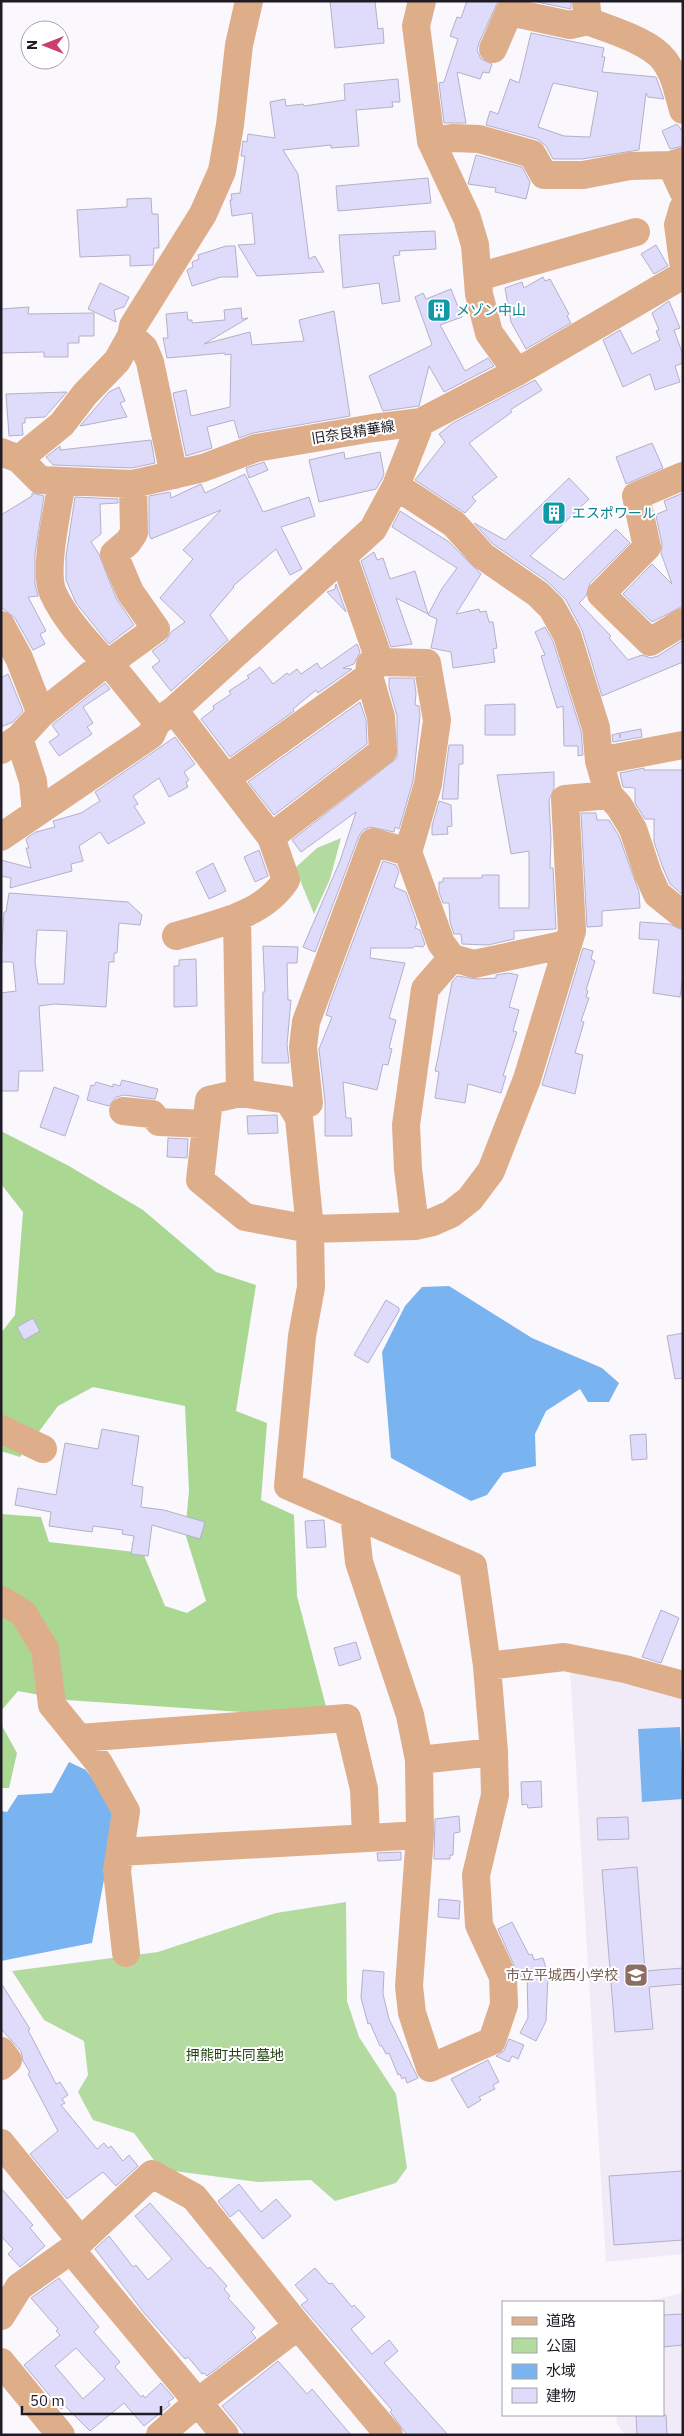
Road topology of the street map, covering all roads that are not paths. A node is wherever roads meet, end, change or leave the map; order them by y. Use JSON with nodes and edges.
{"nodes":[{"id":1,"x":249,"y":1,"type":"edge"},
{"id":2,"x":422,"y":1,"type":"edge"},
{"id":3,"x":587,"y":11,"type":"edge"},
{"id":4,"x":494,"y":49,"type":"dead end"},
{"id":5,"x":683,"y":110,"type":"edge"},
{"id":6,"x":431,"y":141,"type":"junction"},
{"id":7,"x":677,"y":163,"type":"edge"},
{"id":8,"x":683,"y":191,"type":"edge"},
{"id":9,"x":683,"y":208,"type":"edge"},
{"id":10,"x":636,"y":232,"type":"dead end"},
{"id":11,"x":683,"y":262,"type":"edge"},
{"id":12,"x":683,"y":275,"type":"edge"},
{"id":13,"x":478,"y":277,"type":"junction"},
{"id":14,"x":132,"y":336,"type":"junction"},
{"id":15,"x":516,"y":372,"type":"junction"},
{"id":16,"x":421,"y":422,"type":"junction"},
{"id":17,"x":10,"y":456,"type":"edge"},
{"id":18,"x":174,"y":475,"type":"junction"},
{"id":19,"x":683,"y":476,"type":"edge"},
{"id":20,"x":62,"y":482,"type":"junction"},
{"id":21,"x":133,"y":484,"type":"junction"},
{"id":22,"x":396,"y":486,"type":"junction"},
{"id":23,"x":343,"y":556,"type":"junction"},
{"id":24,"x":683,"y":622,"type":"edge"},
{"id":25,"x":1,"y":625,"type":"edge"},
{"id":26,"x":109,"y":663,"type":"junction"},
{"id":27,"x":374,"y":669,"type":"junction"},
{"id":28,"x":41,"y":714,"type":"junction"},
{"id":29,"x":166,"y":716,"type":"junction"},
{"id":30,"x":10,"y":744,"type":"edge"},
{"id":31,"x":683,"y":745,"type":"edge"},
{"id":32,"x":599,"y":761,"type":"junction"},
{"id":33,"x":227,"y":778,"type":"junction"},
{"id":34,"x":609,"y":795,"type":"junction"},
{"id":35,"x":36,"y":813,"type":"junction"},
{"id":36,"x":1,"y":837,"type":"edge"},
{"id":37,"x":271,"y":837,"type":"junction"},
{"id":38,"x":408,"y":852,"type":"junction"},
{"id":39,"x":683,"y":915,"type":"edge"},
{"id":40,"x":237,"y":918,"type":"junction"},
{"id":41,"x":176,"y":936,"type":"dead end"},
{"id":42,"x":568,"y":944,"type":"junction"},
{"id":43,"x":452,"y":958,"type":"junction"},
{"id":44,"x":240,"y":1093,"type":"junction"},
{"id":45,"x":309,"y":1103,"type":"dead end"},
{"id":46,"x":124,"y":1111,"type":"dead end"},
{"id":47,"x":206,"y":1124,"type":"junction"},
{"id":48,"x":415,"y":1226,"type":"junction"},
{"id":49,"x":310,"y":1229,"type":"junction"},
{"id":50,"x":1,"y":1429,"type":"edge"},
{"id":51,"x":43,"y":1449,"type":"dead end"},
{"id":52,"x":354,"y":1514,"type":"junction"},
{"id":53,"x":1,"y":1600,"type":"edge"},
{"id":54,"x":487,"y":1666,"type":"junction"},
{"id":55,"x":683,"y":1685,"type":"edge"},
{"id":56,"x":79,"y":1738,"type":"junction"},
{"id":57,"x":494,"y":1752,"type":"junction"},
{"id":58,"x":419,"y":1760,"type":"junction"},
{"id":59,"x":420,"y":1835,"type":"junction"},
{"id":60,"x":366,"y":1838,"type":"junction"},
{"id":61,"x":120,"y":1852,"type":"junction"},
{"id":62,"x":126,"y":1953,"type":"dead end"},
{"id":63,"x":1,"y":2051,"type":"edge"},
{"id":64,"x":1,"y":2066,"type":"edge"},
{"id":65,"x":1,"y":2143,"type":"edge"},
{"id":66,"x":76,"y":2245,"type":"junction"},
{"id":67,"x":10,"y":2292,"type":"edge"},
{"id":68,"x":1,"y":2316,"type":"edge"},
{"id":69,"x":298,"y":2326,"type":"junction"},
{"id":70,"x":1,"y":2362,"type":"edge"},
{"id":71,"x":198,"y":2402,"type":"junction"},
{"id":72,"x":61,"y":2435,"type":"edge"},
{"id":73,"x":160,"y":2435,"type":"edge"},
{"id":74,"x":225,"y":2435,"type":"edge"},
{"id":75,"x":390,"y":2435,"type":"edge"}],
"edges":[{"from":1,"to":14,"type":"street"},
{"from":2,"to":6,"type":"street"},
{"from":3,"to":4,"type":"street"},
{"from":3,"to":5,"type":"street"},
{"from":6,"to":7,"type":"street"},
{"from":6,"to":13,"type":"street"},
{"from":7,"to":8,"type":"street"},
{"from":9,"to":11,"type":"street"},
{"from":10,"to":13,"type":"street"},
{"from":12,"to":15,"type":"street","name":"旧奈良精華線"},
{"from":13,"to":15,"type":"street"},
{"from":14,"to":17,"type":"street"},
{"from":14,"to":18,"type":"street"},
{"from":15,"to":16,"type":"street","name":"旧奈良精華線"},
{"from":16,"to":18,"type":"street","name":"旧奈良精華線"},
{"from":16,"to":22,"type":"street"},
{"from":17,"to":20,"type":"street","name":"旧奈良精華線"},
{"from":18,"to":21,"type":"street","name":"旧奈良精華線"},
{"from":19,"to":24,"type":"street"},
{"from":20,"to":21,"type":"street","name":"旧奈良精華線"},
{"from":20,"to":26,"type":"street"},
{"from":21,"to":26,"type":"street"},
{"from":22,"to":23,"type":"street"},
{"from":22,"to":32,"type":"street"},
{"from":23,"to":27,"type":"street"},
{"from":23,"to":29,"type":"street"},
{"from":25,"to":28,"type":"street"},
{"from":26,"to":28,"type":"street"},
{"from":26,"to":29,"type":"street"},
{"from":27,"to":33,"type":"street"},
{"from":27,"to":37,"type":"street"},
{"from":27,"to":38,"type":"street"},
{"from":28,"to":30,"type":"street"},
{"from":29,"to":33,"type":"street"},
{"from":29,"to":35,"type":"street"},
{"from":30,"to":35,"type":"street"},
{"from":31,"to":32,"type":"street"},
{"from":32,"to":34,"type":"street"},
{"from":33,"to":37,"type":"street"},
{"from":34,"to":39,"type":"street"},
{"from":34,"to":42,"type":"street"},
{"from":35,"to":36,"type":"street"},
{"from":37,"to":40,"type":"street"},
{"from":38,"to":43,"type":"street"},
{"from":38,"to":45,"type":"street"},
{"from":40,"to":41,"type":"street"},
{"from":40,"to":44,"type":"street"},
{"from":42,"to":43,"type":"street"},
{"from":42,"to":48,"type":"street"},
{"from":43,"to":48,"type":"street"},
{"from":44,"to":47,"type":"street"},
{"from":44,"to":49,"type":"street"},
{"from":46,"to":47,"type":"street"},
{"from":47,"to":49,"type":"street"},
{"from":48,"to":49,"type":"street"},
{"from":49,"to":52,"type":"street"},
{"from":50,"to":51,"type":"street"},
{"from":52,"to":54,"type":"street"},
{"from":52,"to":58,"type":"street"},
{"from":53,"to":56,"type":"street"},
{"from":54,"to":55,"type":"street"},
{"from":54,"to":57,"type":"street"},
{"from":56,"to":60,"type":"street"},
{"from":56,"to":61,"type":"street"},
{"from":57,"to":58,"type":"street"},
{"from":57,"to":59,"type":"street"},
{"from":58,"to":59,"type":"street"},
{"from":59,"to":60,"type":"street"},
{"from":60,"to":61,"type":"street"},
{"from":61,"to":62,"type":"street"},
{"from":63,"to":64,"type":"street"},
{"from":65,"to":66,"type":"street"},
{"from":66,"to":67,"type":"street"},
{"from":66,"to":69,"type":"street"},
{"from":66,"to":71,"type":"street"},
{"from":67,"to":68,"type":"street"},
{"from":69,"to":71,"type":"street"},
{"from":69,"to":75,"type":"street"},
{"from":70,"to":72,"type":"street"},
{"from":71,"to":73,"type":"street"},
{"from":71,"to":74,"type":"street"}]}
